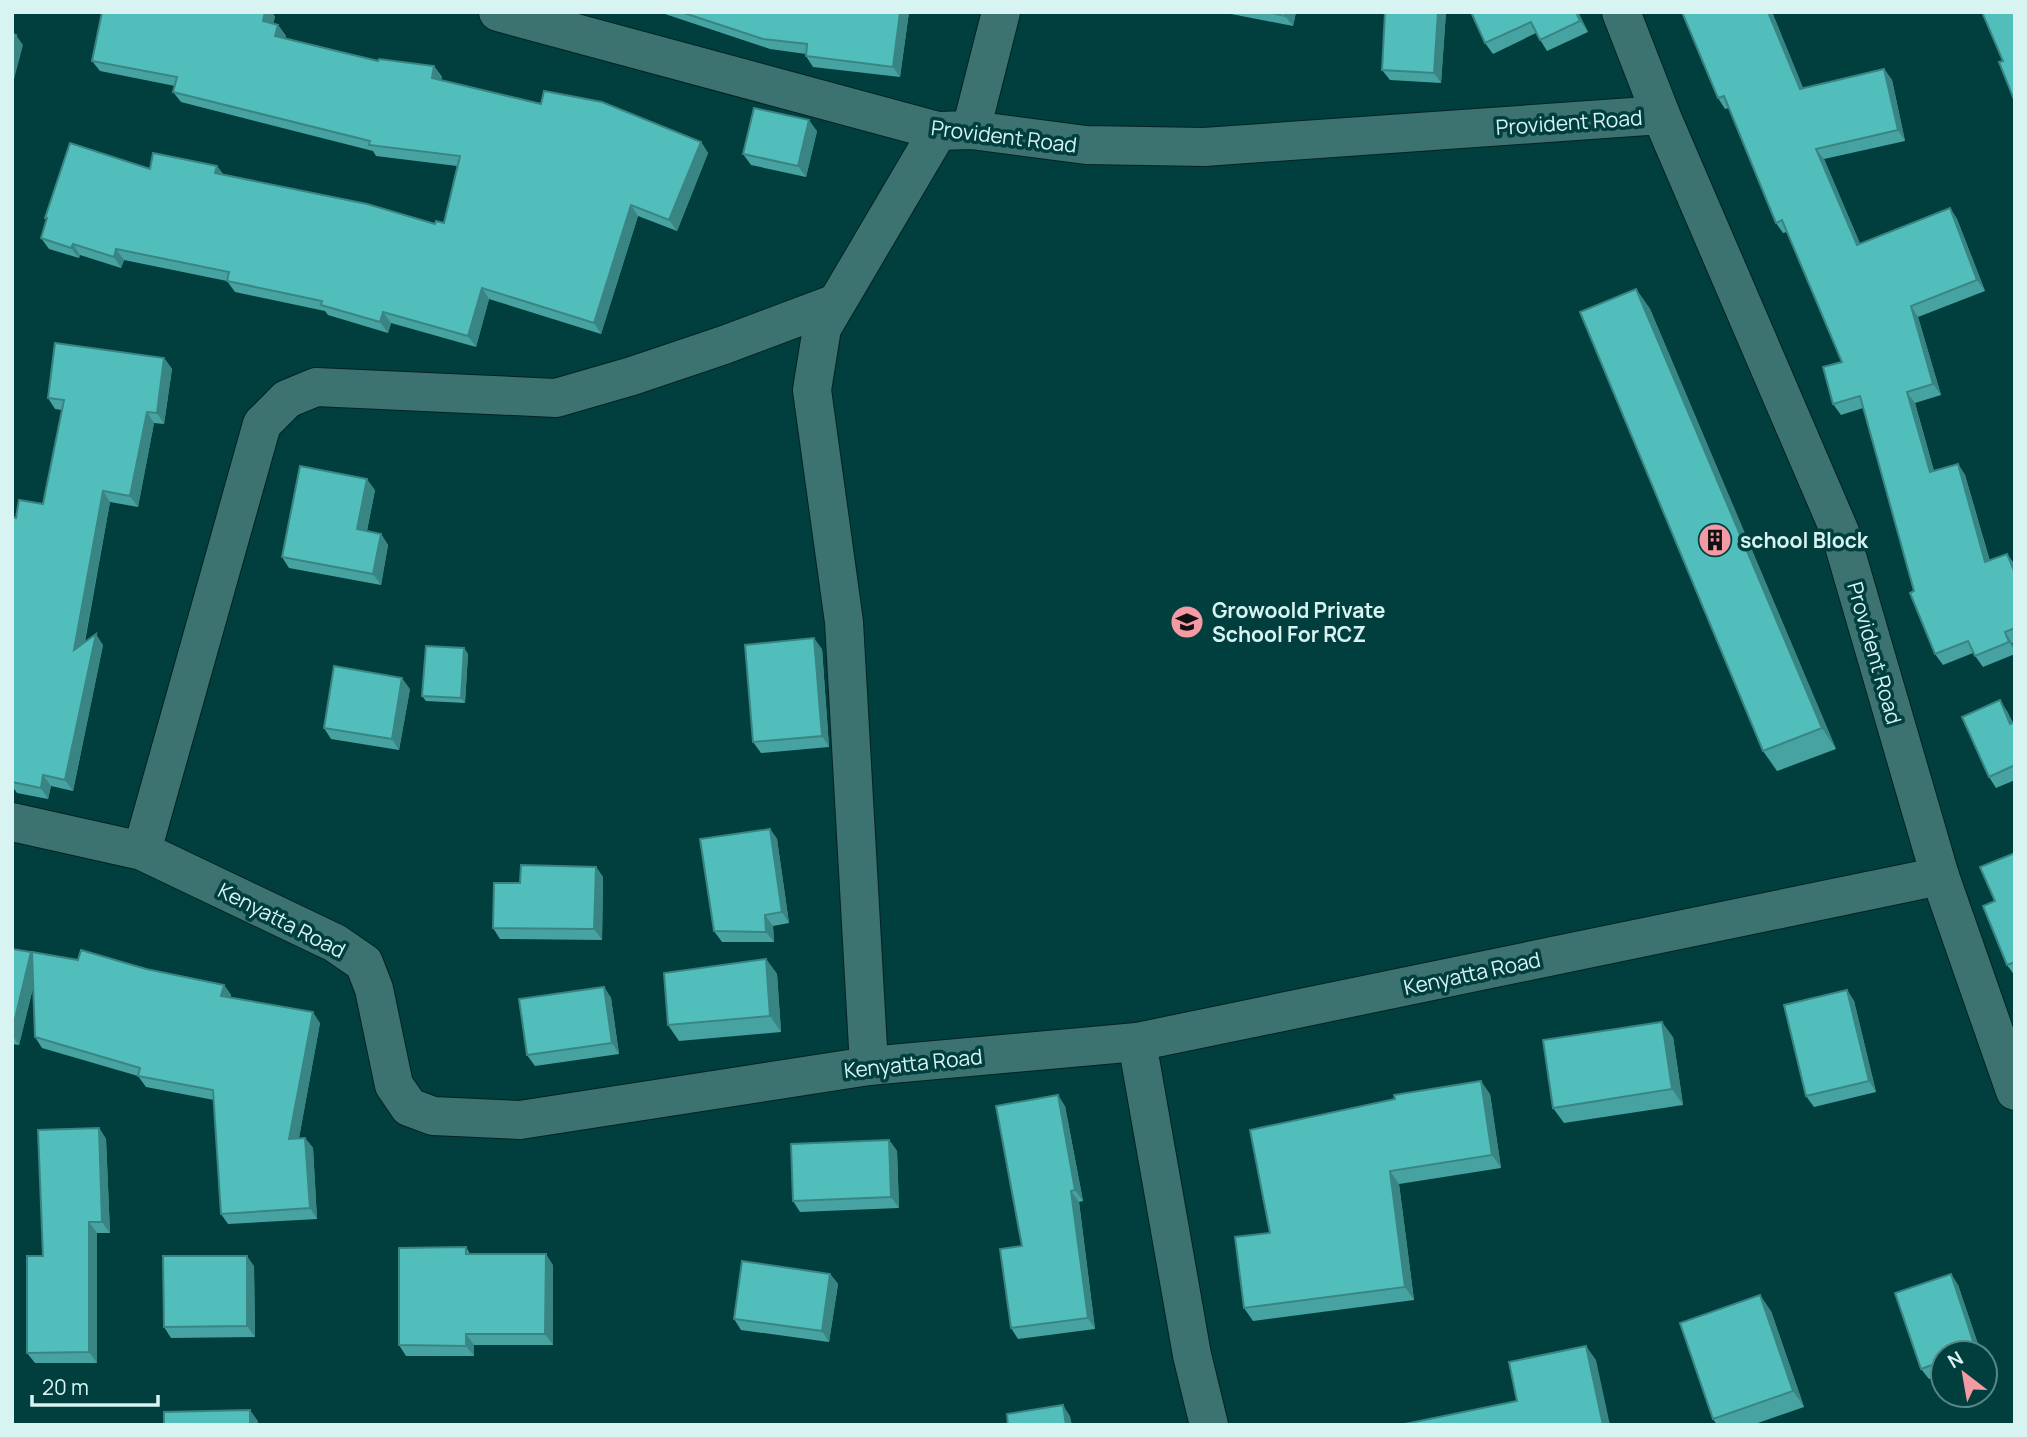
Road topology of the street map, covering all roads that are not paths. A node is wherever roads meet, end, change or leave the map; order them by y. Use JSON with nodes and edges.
{"nodes":[{"id":1,"x":498,"y":12,"type":"edge"},
{"id":2,"x":1001,"y":12,"type":"edge"},
{"id":3,"x":1621,"y":12,"type":"edge"},
{"id":4,"x":581,"y":24,"type":"edge"},
{"id":5,"x":1661,"y":115,"type":"junction"},
{"id":6,"x":955,"y":131,"type":"junction"},
{"id":7,"x":836,"y":303,"type":"junction"},
{"id":8,"x":12,"y":822,"type":"edge"},
{"id":9,"x":142,"y":851,"type":"junction"},
{"id":10,"x":1940,"y":876,"type":"junction"},
{"id":11,"x":1137,"y":1042,"type":"junction"},
{"id":12,"x":869,"y":1066,"type":"junction"},
{"id":13,"x":2015,"y":1091,"type":"edge"},
{"id":14,"x":1209,"y":1425,"type":"edge"}],
"edges":[{"from":1,"to":4,"type":"street","name":"Provident Road"},
{"from":2,"to":6,"type":"street"},
{"from":3,"to":5,"type":"street"},
{"from":4,"to":6,"type":"street","name":"Provident Road"},
{"from":5,"to":6,"type":"street","name":"Provident Road"},
{"from":5,"to":10,"type":"street","name":"Provident Road"},
{"from":6,"to":7,"type":"street"},
{"from":7,"to":9,"type":"street"},
{"from":7,"to":12,"type":"street"},
{"from":8,"to":9,"type":"street","name":"Kenyatta Road"},
{"from":9,"to":12,"type":"street","name":"Kenyatta Road"},
{"from":10,"to":11,"type":"street","name":"Kenyatta Road"},
{"from":10,"to":13,"type":"street","name":"Provident Road"},
{"from":11,"to":12,"type":"street","name":"Kenyatta Road"},
{"from":11,"to":14,"type":"street"}]}
